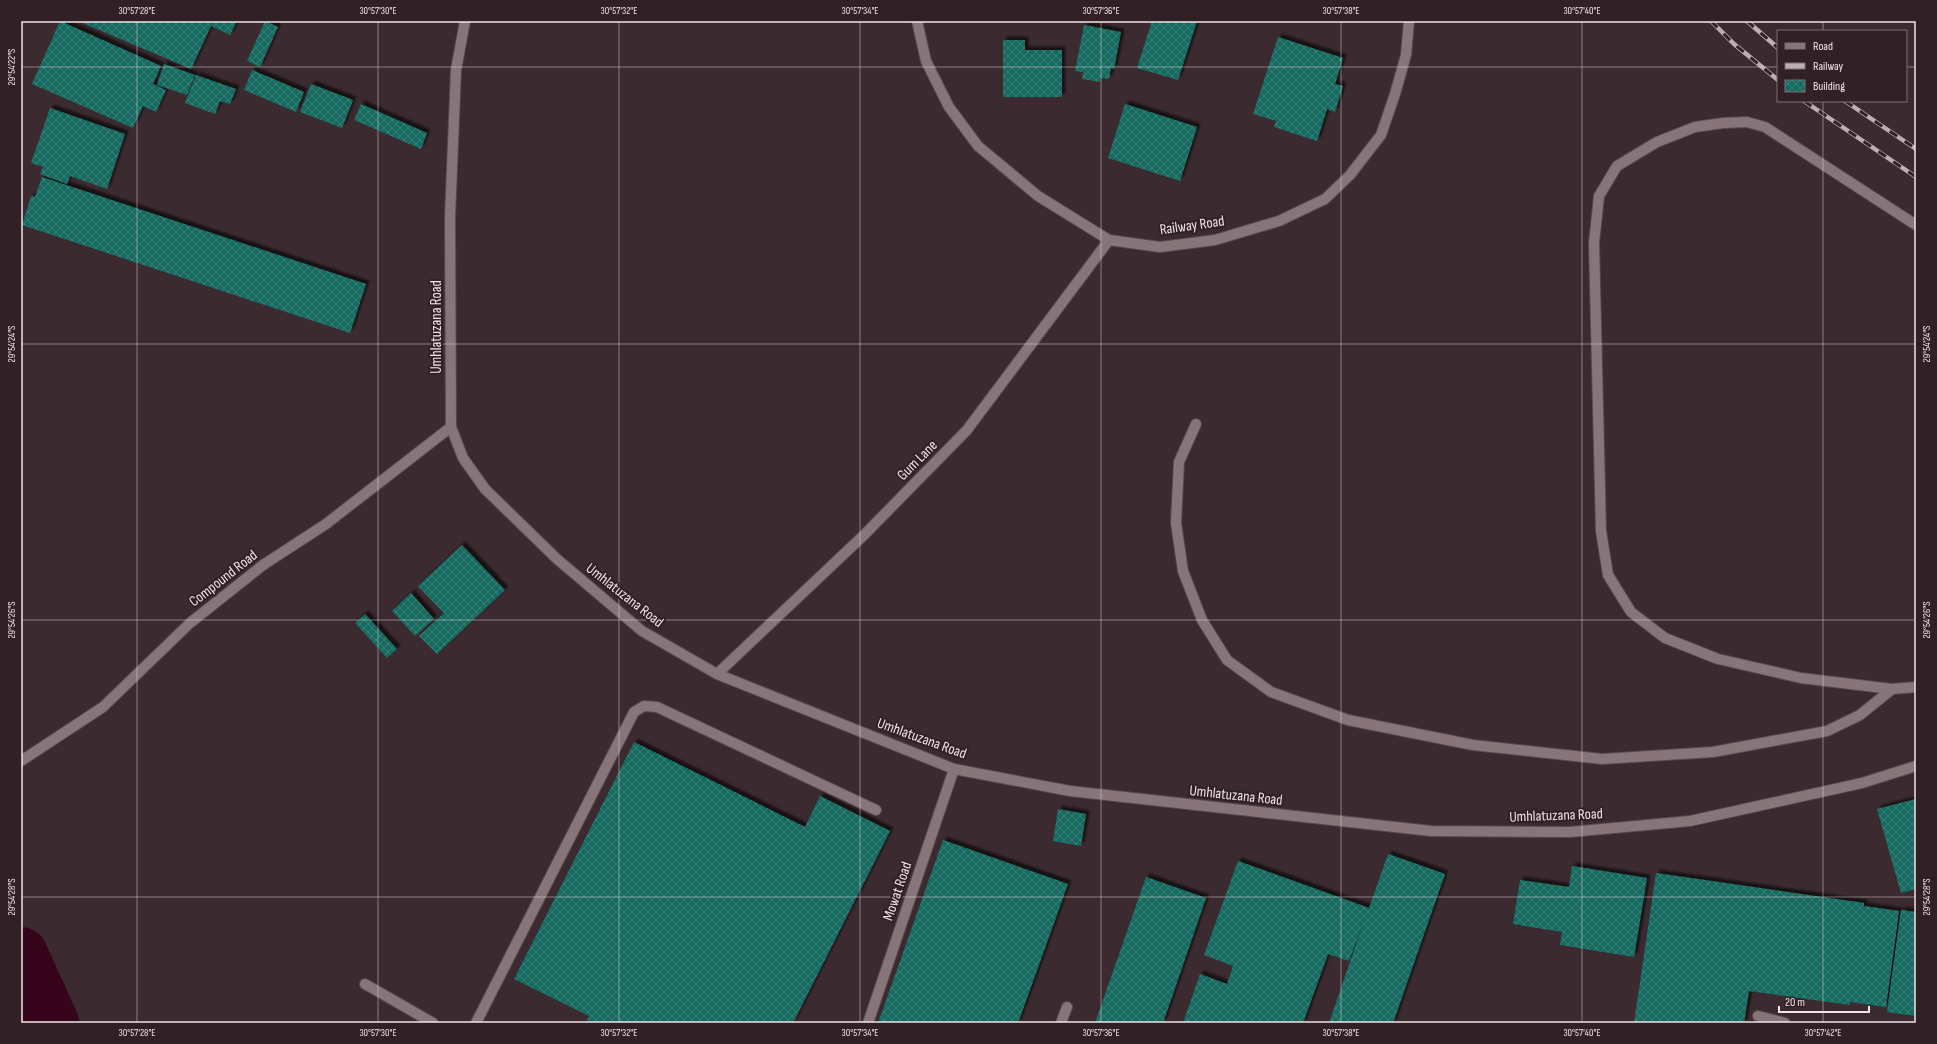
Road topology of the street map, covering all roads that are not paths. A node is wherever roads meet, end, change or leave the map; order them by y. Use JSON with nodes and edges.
{"nodes":[{"id":1,"x":465,"y":21,"type":"edge"},
{"id":2,"x":917,"y":21,"type":"edge"},
{"id":3,"x":1409,"y":21,"type":"edge"},
{"id":4,"x":1916,"y":224,"type":"edge"},
{"id":5,"x":1109,"y":240,"type":"junction"},
{"id":6,"x":1196,"y":424,"type":"dead end"},
{"id":7,"x":451,"y":427,"type":"junction"},
{"id":8,"x":717,"y":674,"type":"junction"},
{"id":9,"x":1916,"y":686,"type":"edge"},
{"id":10,"x":1892,"y":689,"type":"junction"},
{"id":11,"x":21,"y":761,"type":"edge"},
{"id":12,"x":1916,"y":766,"type":"edge"},
{"id":13,"x":954,"y":768,"type":"junction"},
{"id":14,"x":876,"y":810,"type":"dead end"},
{"id":15,"x":365,"y":984,"type":"dead end"},
{"id":16,"x":1067,"y":1008,"type":"dead end"},
{"id":17,"x":1758,"y":1016,"type":"dead end"},
{"id":18,"x":433,"y":1023,"type":"edge"},
{"id":19,"x":476,"y":1023,"type":"edge"},
{"id":20,"x":868,"y":1023,"type":"edge"},
{"id":21,"x":1061,"y":1023,"type":"edge"},
{"id":22,"x":1785,"y":1023,"type":"edge"}],
"edges":[{"from":1,"to":7,"type":"street","name":"Umhlatuzana Road"},
{"from":2,"to":5,"type":"street","name":"Railway Road"},
{"from":3,"to":5,"type":"street","name":"Railway Road"},
{"from":4,"to":10,"type":"street"},
{"from":5,"to":8,"type":"street","name":"Gum Lane"},
{"from":6,"to":10,"type":"street"},
{"from":7,"to":8,"type":"street","name":"Umhlatuzana Road"},
{"from":7,"to":11,"type":"street","name":"Compound Road"},
{"from":8,"to":13,"type":"street","name":"Umhlatuzana Road"},
{"from":9,"to":10,"type":"street"},
{"from":12,"to":13,"type":"street","name":"Umhlatuzana Road"},
{"from":13,"to":20,"type":"street","name":"Mowat Road"},
{"from":14,"to":19,"type":"street"},
{"from":15,"to":18,"type":"street"},
{"from":16,"to":21,"type":"street"},
{"from":17,"to":22,"type":"street"}]}
